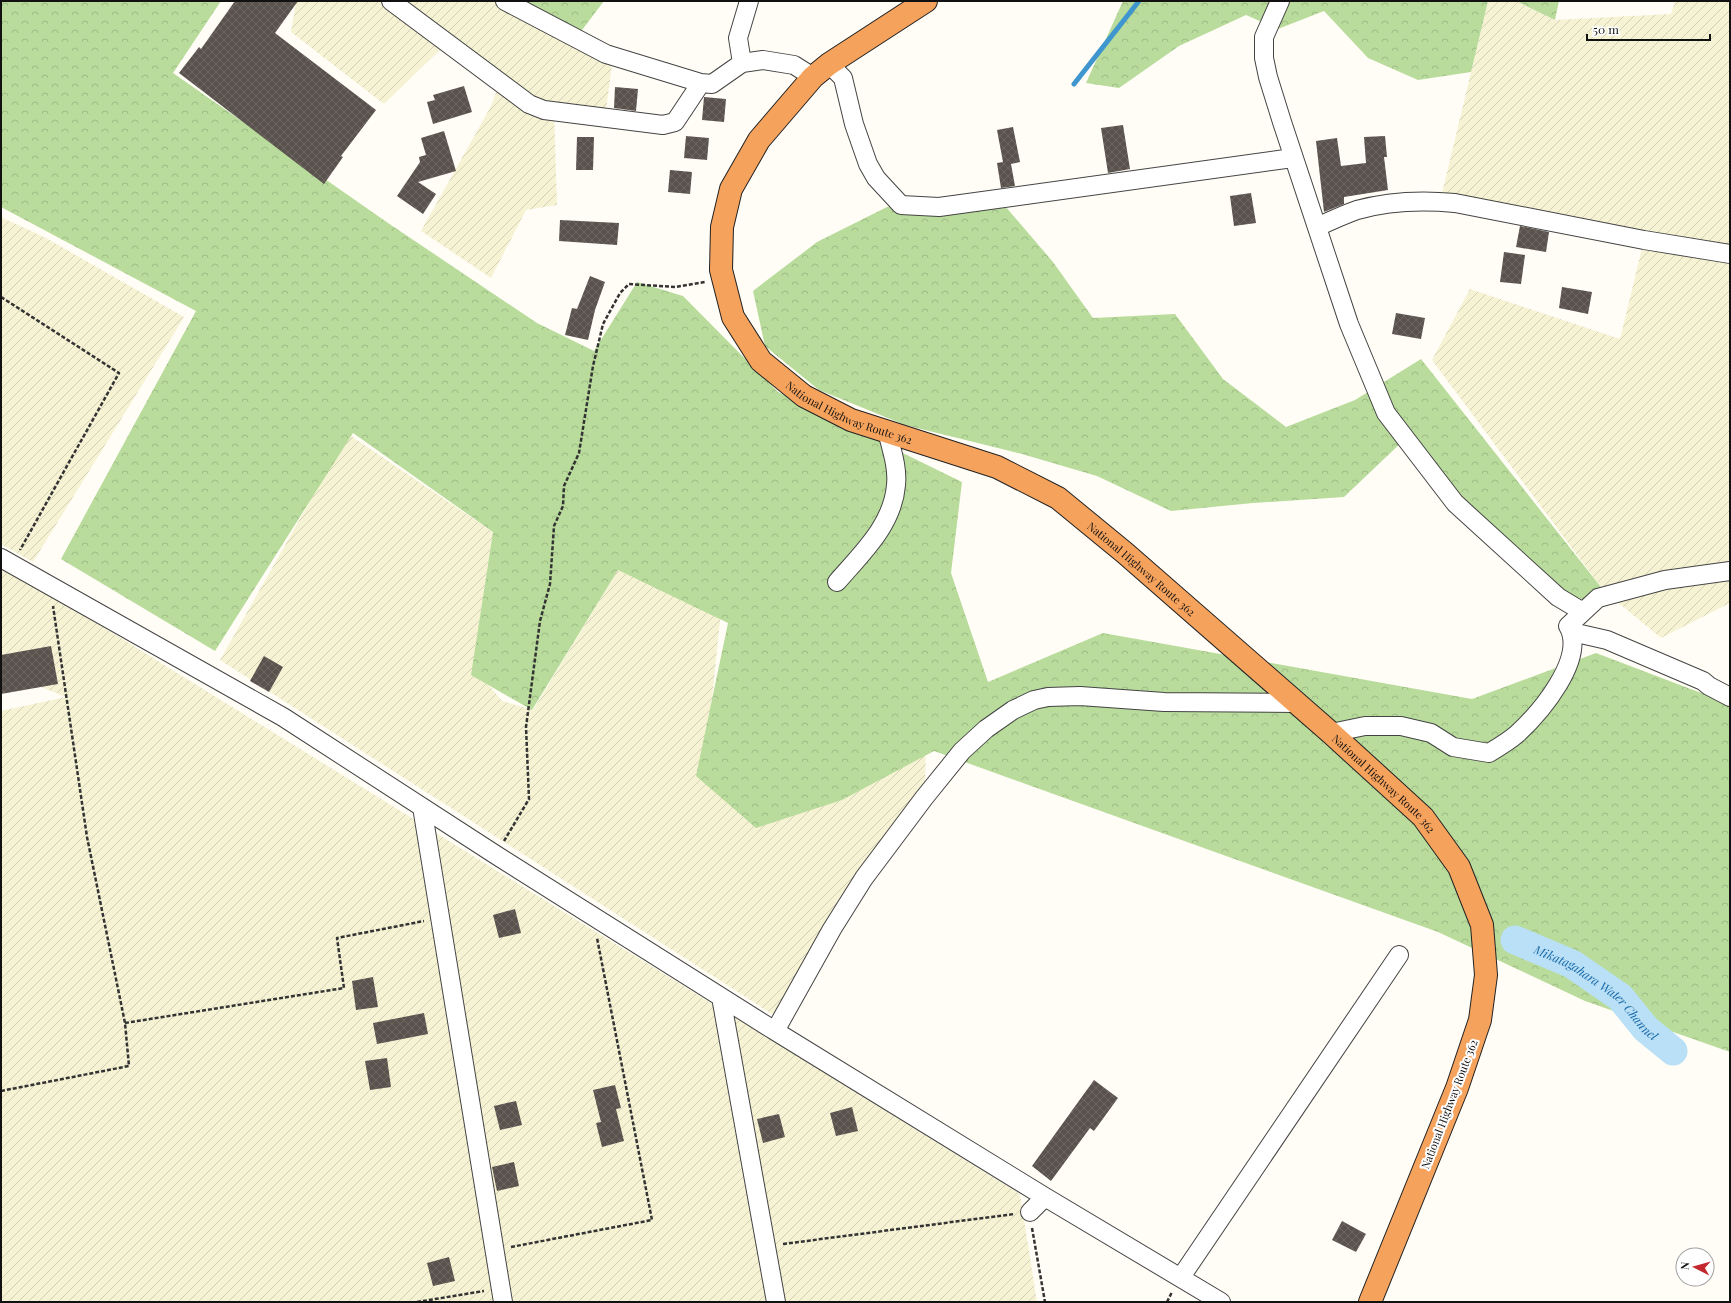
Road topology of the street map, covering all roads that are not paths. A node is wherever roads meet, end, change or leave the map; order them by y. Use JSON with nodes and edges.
{"nodes":[{"id":1,"x":391,"y":1,"type":"edge"},
{"id":2,"x":505,"y":1,"type":"edge"},
{"id":3,"x":749,"y":1,"type":"edge"},
{"id":4,"x":926,"y":1,"type":"edge"},
{"id":5,"x":1280,"y":1,"type":"edge"},
{"id":6,"x":742,"y":63,"type":"junction"},
{"id":7,"x":821,"y":70,"type":"junction"},
{"id":8,"x":701,"y":83,"type":"junction"},
{"id":9,"x":1293,"y":158,"type":"junction"},
{"id":10,"x":1317,"y":226,"type":"junction"},
{"id":11,"x":1730,"y":254,"type":"edge"},
{"id":12,"x":887,"y":431,"type":"junction"},
{"id":13,"x":7,"y":561,"type":"edge"},
{"id":14,"x":1730,"y":571,"type":"edge"},
{"id":15,"x":837,"y":582,"type":"dead end"},
{"id":16,"x":1583,"y":612,"type":"junction"},
{"id":17,"x":1572,"y":632,"type":"junction"},
{"id":18,"x":1730,"y":697,"type":"edge"},
{"id":19,"x":1296,"y":703,"type":"junction"},
{"id":20,"x":1331,"y":733,"type":"junction"},
{"id":21,"x":422,"y":807,"type":"junction"},
{"id":22,"x":1399,"y":955,"type":"dead end"},
{"id":23,"x":721,"y":997,"type":"junction"},
{"id":24,"x":775,"y":1031,"type":"junction"},
{"id":25,"x":1045,"y":1197,"type":"junction"},
{"id":26,"x":1030,"y":1212,"type":"road end"},
{"id":27,"x":1181,"y":1277,"type":"junction"},
{"id":28,"x":502,"y":1295,"type":"edge"},
{"id":29,"x":776,"y":1302,"type":"edge"},
{"id":30,"x":1221,"y":1302,"type":"edge"},
{"id":31,"x":1370,"y":1302,"type":"edge"}],
"edges":[{"from":1,"to":8,"type":"street"},
{"from":2,"to":8,"type":"street"},
{"from":3,"to":6,"type":"street"},
{"from":4,"to":7,"type":"highway","name":"National Highway Route 362"},
{"from":5,"to":9,"type":"street"},
{"from":6,"to":7,"type":"street"},
{"from":6,"to":8,"type":"street"},
{"from":7,"to":9,"type":"street"},
{"from":7,"to":12,"type":"highway","name":"National Highway Route 362"},
{"from":9,"to":10,"type":"street"},
{"from":10,"to":11,"type":"street"},
{"from":10,"to":16,"type":"street"},
{"from":12,"to":15,"type":"street"},
{"from":12,"to":19,"type":"highway","name":"National Highway Route 362"},
{"from":13,"to":21,"type":"street"},
{"from":14,"to":16,"type":"street"},
{"from":16,"to":17,"type":"street"},
{"from":17,"to":18,"type":"street"},
{"from":17,"to":20,"type":"street"},
{"from":19,"to":20,"type":"highway","name":"National Highway Route 362"},
{"from":19,"to":24,"type":"street"},
{"from":20,"to":31,"type":"highway","name":"National Highway Route 362"},
{"from":21,"to":23,"type":"street"},
{"from":21,"to":28,"type":"street"},
{"from":22,"to":27,"type":"street"},
{"from":23,"to":24,"type":"street"},
{"from":23,"to":29,"type":"street"},
{"from":24,"to":25,"type":"street"},
{"from":25,"to":26,"type":"street"},
{"from":25,"to":27,"type":"street"},
{"from":27,"to":30,"type":"street"}]}
